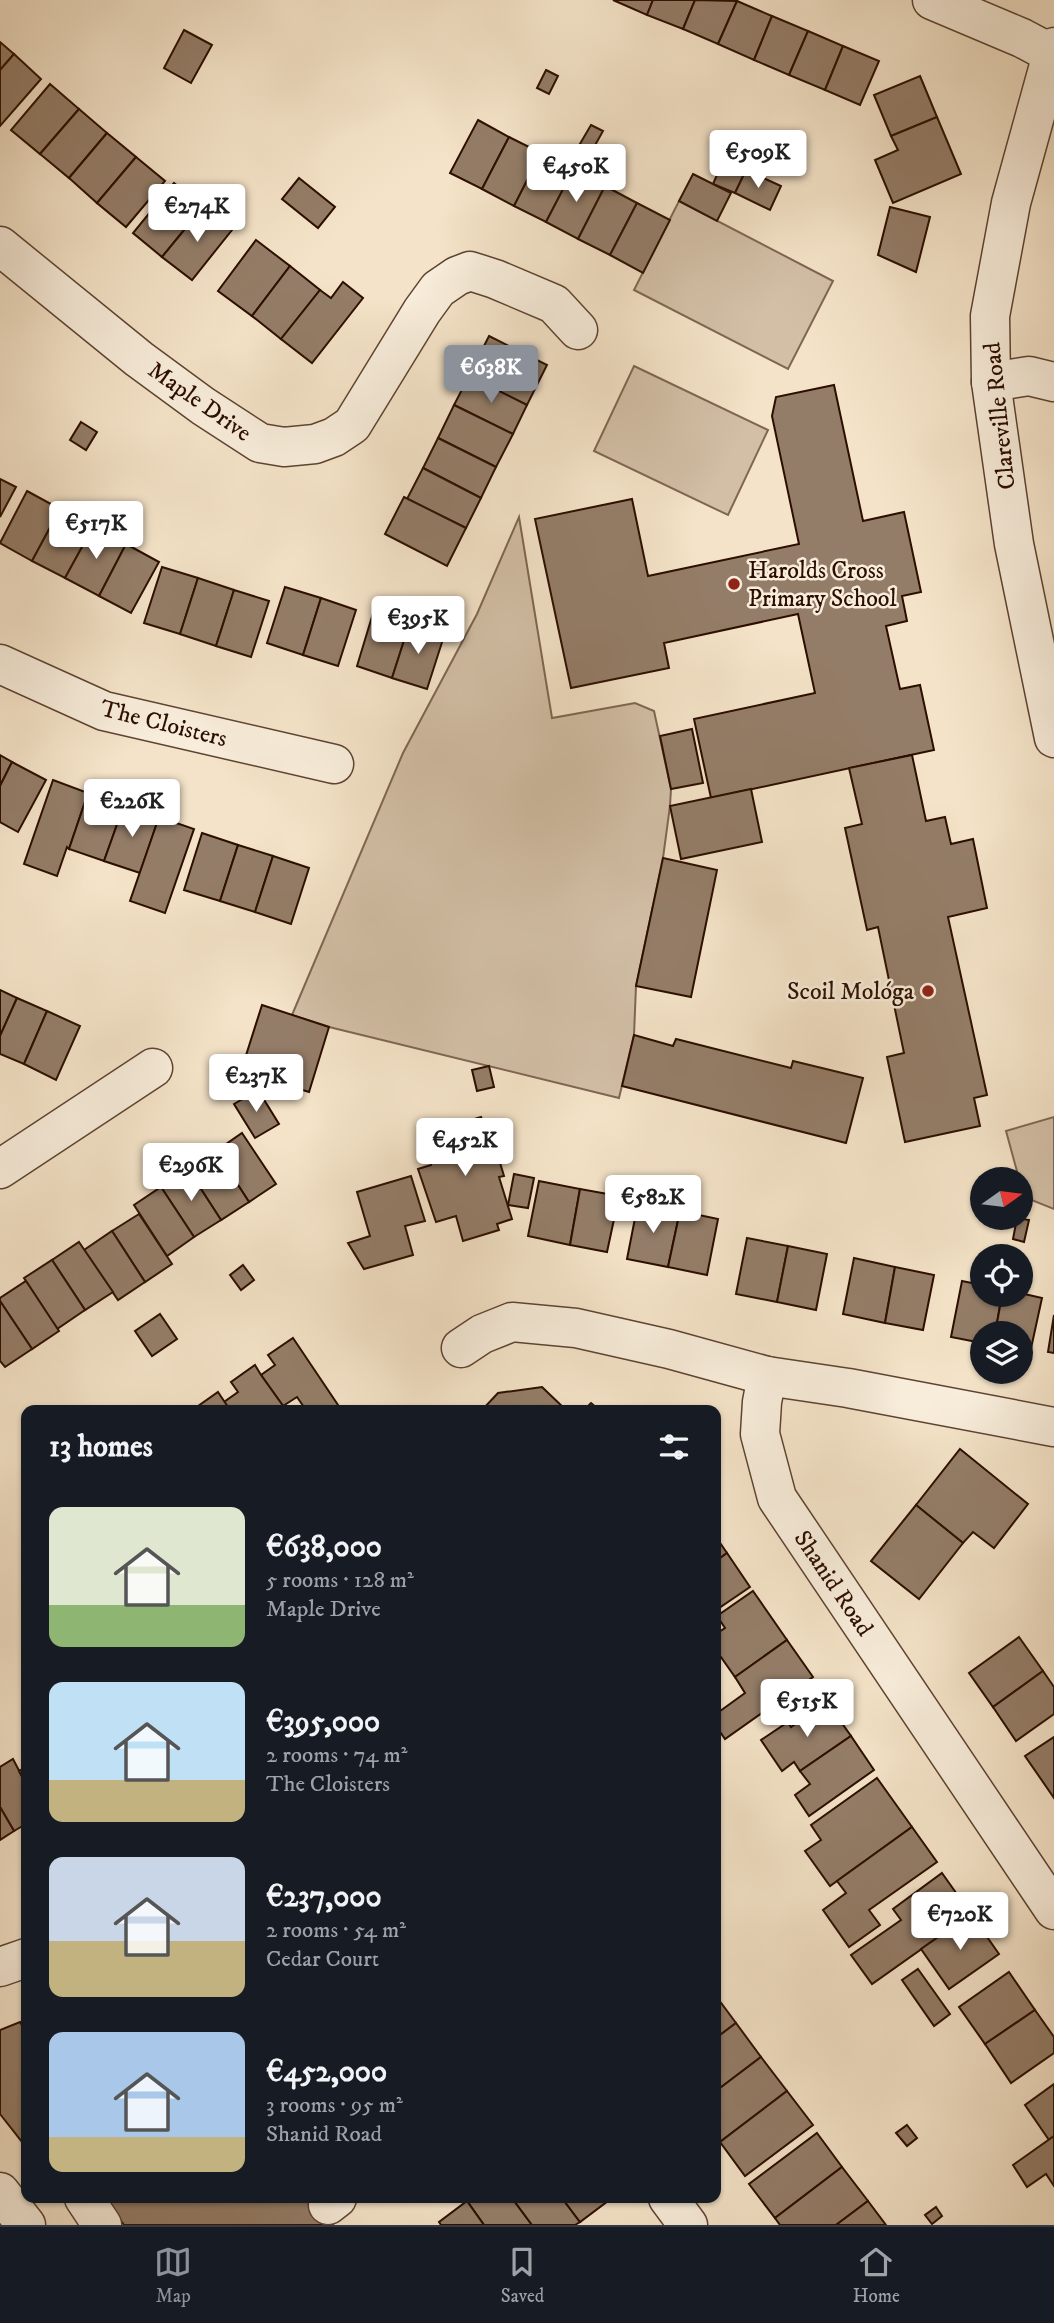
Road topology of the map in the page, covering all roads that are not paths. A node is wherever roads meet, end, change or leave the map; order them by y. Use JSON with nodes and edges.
{"nodes":[{"id":1,"x":932,"y":0,"type":"edge"},
{"id":2,"x":1054,"y":52,"type":"edge"},
{"id":3,"x":0,"y":246,"type":"edge"},
{"id":4,"x":578,"y":330,"type":"dead end"},
{"id":5,"x":1054,"y":382,"type":"edge"},
{"id":6,"x":991,"y":383,"type":"junction"},
{"id":7,"x":0,"y":663,"type":"edge"},
{"id":8,"x":1054,"y":738,"type":"edge"},
{"id":9,"x":334,"y":764,"type":"dead end"},
{"id":10,"x":153,"y":1068,"type":"dead end"},
{"id":11,"x":0,"y":1169,"type":"edge"},
{"id":12,"x":461,"y":1348,"type":"dead end"},
{"id":13,"x":766,"y":1376,"type":"junction"},
{"id":14,"x":1054,"y":1427,"type":"edge"},
{"id":15,"x":1054,"y":1910,"type":"edge"},
{"id":16,"x":21,"y":1960,"type":"edge"},
{"id":17,"x":0,"y":1967,"type":"edge"},
{"id":18,"x":0,"y":2192,"type":"edge"},
{"id":19,"x":87,"y":2203,"type":"edge"},
{"id":20,"x":672,"y":2203,"type":"edge"},
{"id":21,"x":26,"y":2225,"type":"edge"},
{"id":22,"x":102,"y":2225,"type":"edge"},
{"id":23,"x":688,"y":2225,"type":"edge"}],
"edges":[{"from":1,"to":2,"type":"street"},
{"from":2,"to":6,"type":"street","name":"Clareville Road"},
{"from":3,"to":4,"type":"street","name":"Maple Drive"},
{"from":5,"to":6,"type":"street"},
{"from":6,"to":8,"type":"street","name":"Clareville Road"},
{"from":7,"to":9,"type":"street","name":"The Cloisters"},
{"from":10,"to":11,"type":"street"},
{"from":12,"to":13,"type":"street"},
{"from":13,"to":14,"type":"street"},
{"from":13,"to":15,"type":"street","name":"Shanid Road"},
{"from":16,"to":17,"type":"street"},
{"from":18,"to":21,"type":"street"},
{"from":19,"to":22,"type":"street"},
{"from":20,"to":23,"type":"street"}]}
